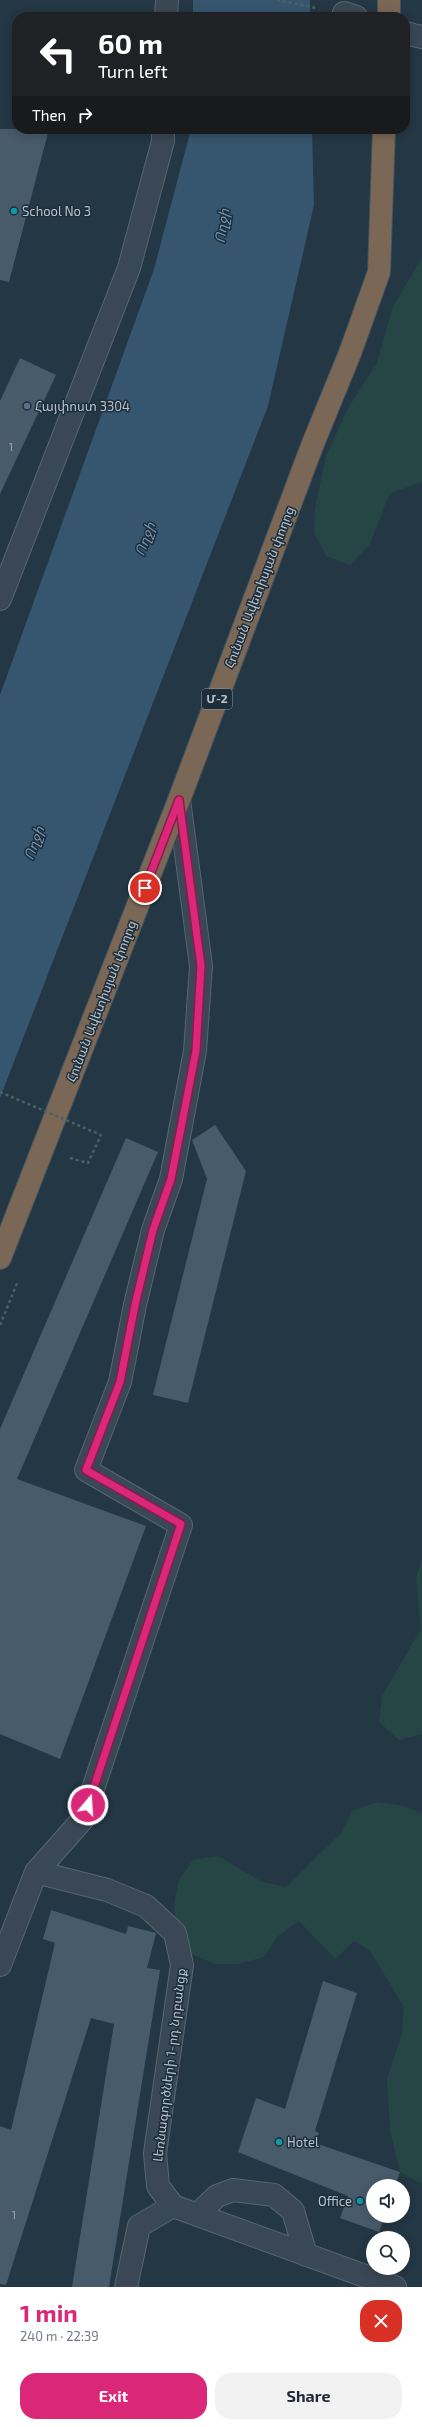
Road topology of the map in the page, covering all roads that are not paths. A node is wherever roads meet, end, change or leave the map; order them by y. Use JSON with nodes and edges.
{"nodes":[{"id":1,"x":167,"y":0,"type":"edge"},
{"id":2,"x":389,"y":0,"type":"edge"},
{"id":3,"x":166,"y":12,"type":"edge"},
{"id":4,"x":389,"y":12,"type":"edge"},
{"id":5,"x":410,"y":34,"type":"edge"},
{"id":6,"x":422,"y":37,"type":"edge"},
{"id":7,"x":163,"y":134,"type":"edge"},
{"id":8,"x":384,"y":134,"type":"edge"},
{"id":9,"x":0,"y":599,"type":"edge"},
{"id":10,"x":179,"y":800,"type":"junction"},
{"id":11,"x":0,"y":1258,"type":"edge"},
{"id":12,"x":36,"y":1872,"type":"junction"},
{"id":13,"x":0,"y":1966,"type":"edge"},
{"id":14,"x":173,"y":2206,"type":"junction"},
{"id":15,"x":197,"y":2215,"type":"junction"},
{"id":16,"x":306,"y":2255,"type":"junction"},
{"id":17,"x":126,"y":2287,"type":"edge"},
{"id":18,"x":395,"y":2287,"type":"edge"}],
"edges":[{"from":1,"to":3,"type":"street"},
{"from":2,"to":4,"type":"highway"},
{"from":5,"to":6,"type":"street"},
{"from":7,"to":9,"type":"street"},
{"from":8,"to":10,"type":"highway","name":"Հունան Ավետիսյան փողոց","number":"Մ-2"},
{"from":10,"to":11,"type":"highway","name":"Հունան Ավետիսյան փողոց","number":"Մ-2"},
{"from":10,"to":12,"type":"street"},
{"from":12,"to":13,"type":"street"},
{"from":12,"to":14,"type":"street","name":"Լեռնագործների 1-րդ նրբանցք"},
{"from":14,"to":15,"type":"street"},
{"from":14,"to":17,"type":"street"},
{"from":15,"to":16,"type":"street"},
{"from":15,"to":16,"type":"street"},
{"from":16,"to":18,"type":"street"}]}
